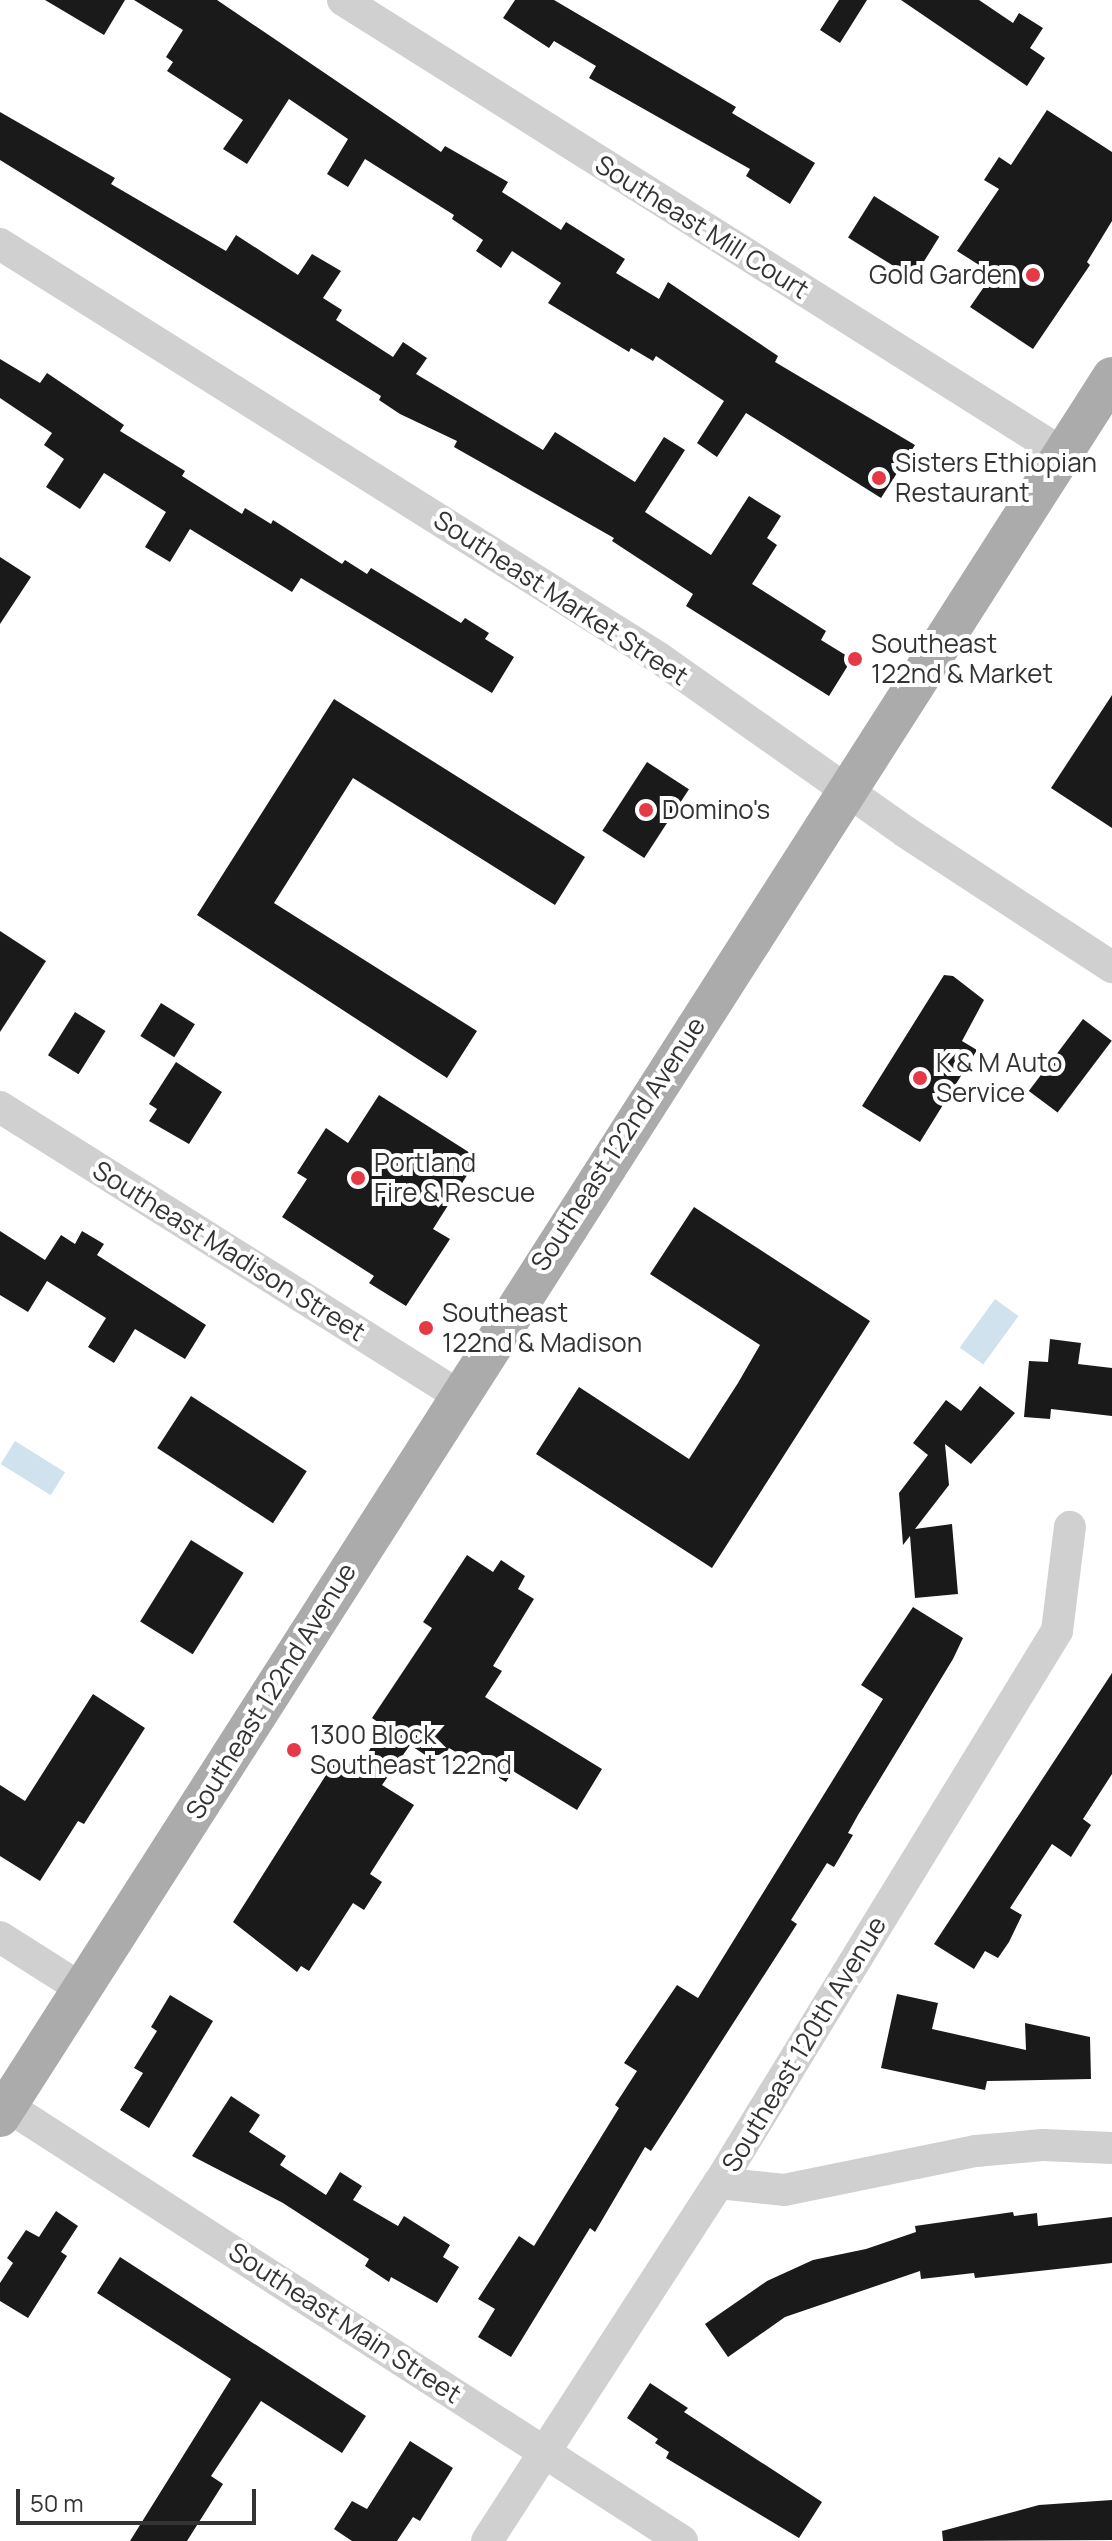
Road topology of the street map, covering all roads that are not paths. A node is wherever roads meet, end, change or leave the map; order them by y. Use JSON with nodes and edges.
{"nodes":[{"id":1,"x":343,"y":0,"type":"edge"},
{"id":2,"x":0,"y":244,"type":"edge"},
{"id":3,"x":1112,"y":377,"type":"edge"},
{"id":4,"x":1062,"y":453,"type":"junction"},
{"id":5,"x":846,"y":788,"type":"junction"},
{"id":6,"x":1112,"y":967,"type":"edge"},
{"id":7,"x":0,"y":1107,"type":"edge"},
{"id":8,"x":458,"y":1395,"type":"junction"},
{"id":9,"x":1070,"y":1527,"type":"dead end"},
{"id":10,"x":0,"y":1937,"type":"edge"},
{"id":11,"x":82,"y":1989,"type":"junction"},
{"id":12,"x":4,"y":2112,"type":"edge"},
{"id":13,"x":1112,"y":2148,"type":"edge"},
{"id":14,"x":719,"y":2183,"type":"junction"},
{"id":15,"x":544,"y":2452,"type":"junction"},
{"id":16,"x":487,"y":2541,"type":"edge"},
{"id":17,"x":682,"y":2541,"type":"edge"}],
"edges":[{"from":1,"to":4,"type":"street","name":"Southeast Mill Court"},
{"from":2,"to":5,"type":"street","name":"Southeast Market Street"},
{"from":3,"to":4,"type":"main road","name":"Southeast 122nd Avenue"},
{"from":4,"to":5,"type":"main road","name":"Southeast 122nd Avenue"},
{"from":5,"to":6,"type":"street","name":"Southeast Market Street"},
{"from":5,"to":8,"type":"main road","name":"Southeast 122nd Avenue"},
{"from":7,"to":8,"type":"street","name":"Southeast Madison Street"},
{"from":8,"to":11,"type":"main road","name":"Southeast 122nd Avenue"},
{"from":9,"to":14,"type":"street","name":"Southeast 120th Avenue"},
{"from":10,"to":11,"type":"street"},
{"from":11,"to":12,"type":"main road","name":"Southeast 122nd Avenue"},
{"from":12,"to":15,"type":"street","name":"Southeast Main Street"},
{"from":13,"to":14,"type":"street"},
{"from":14,"to":15,"type":"street","name":"Southeast 120th Avenue"},
{"from":15,"to":16,"type":"street","name":"Southeast 120th Avenue"},
{"from":15,"to":17,"type":"street","name":"Southeast Main Street"}]}
